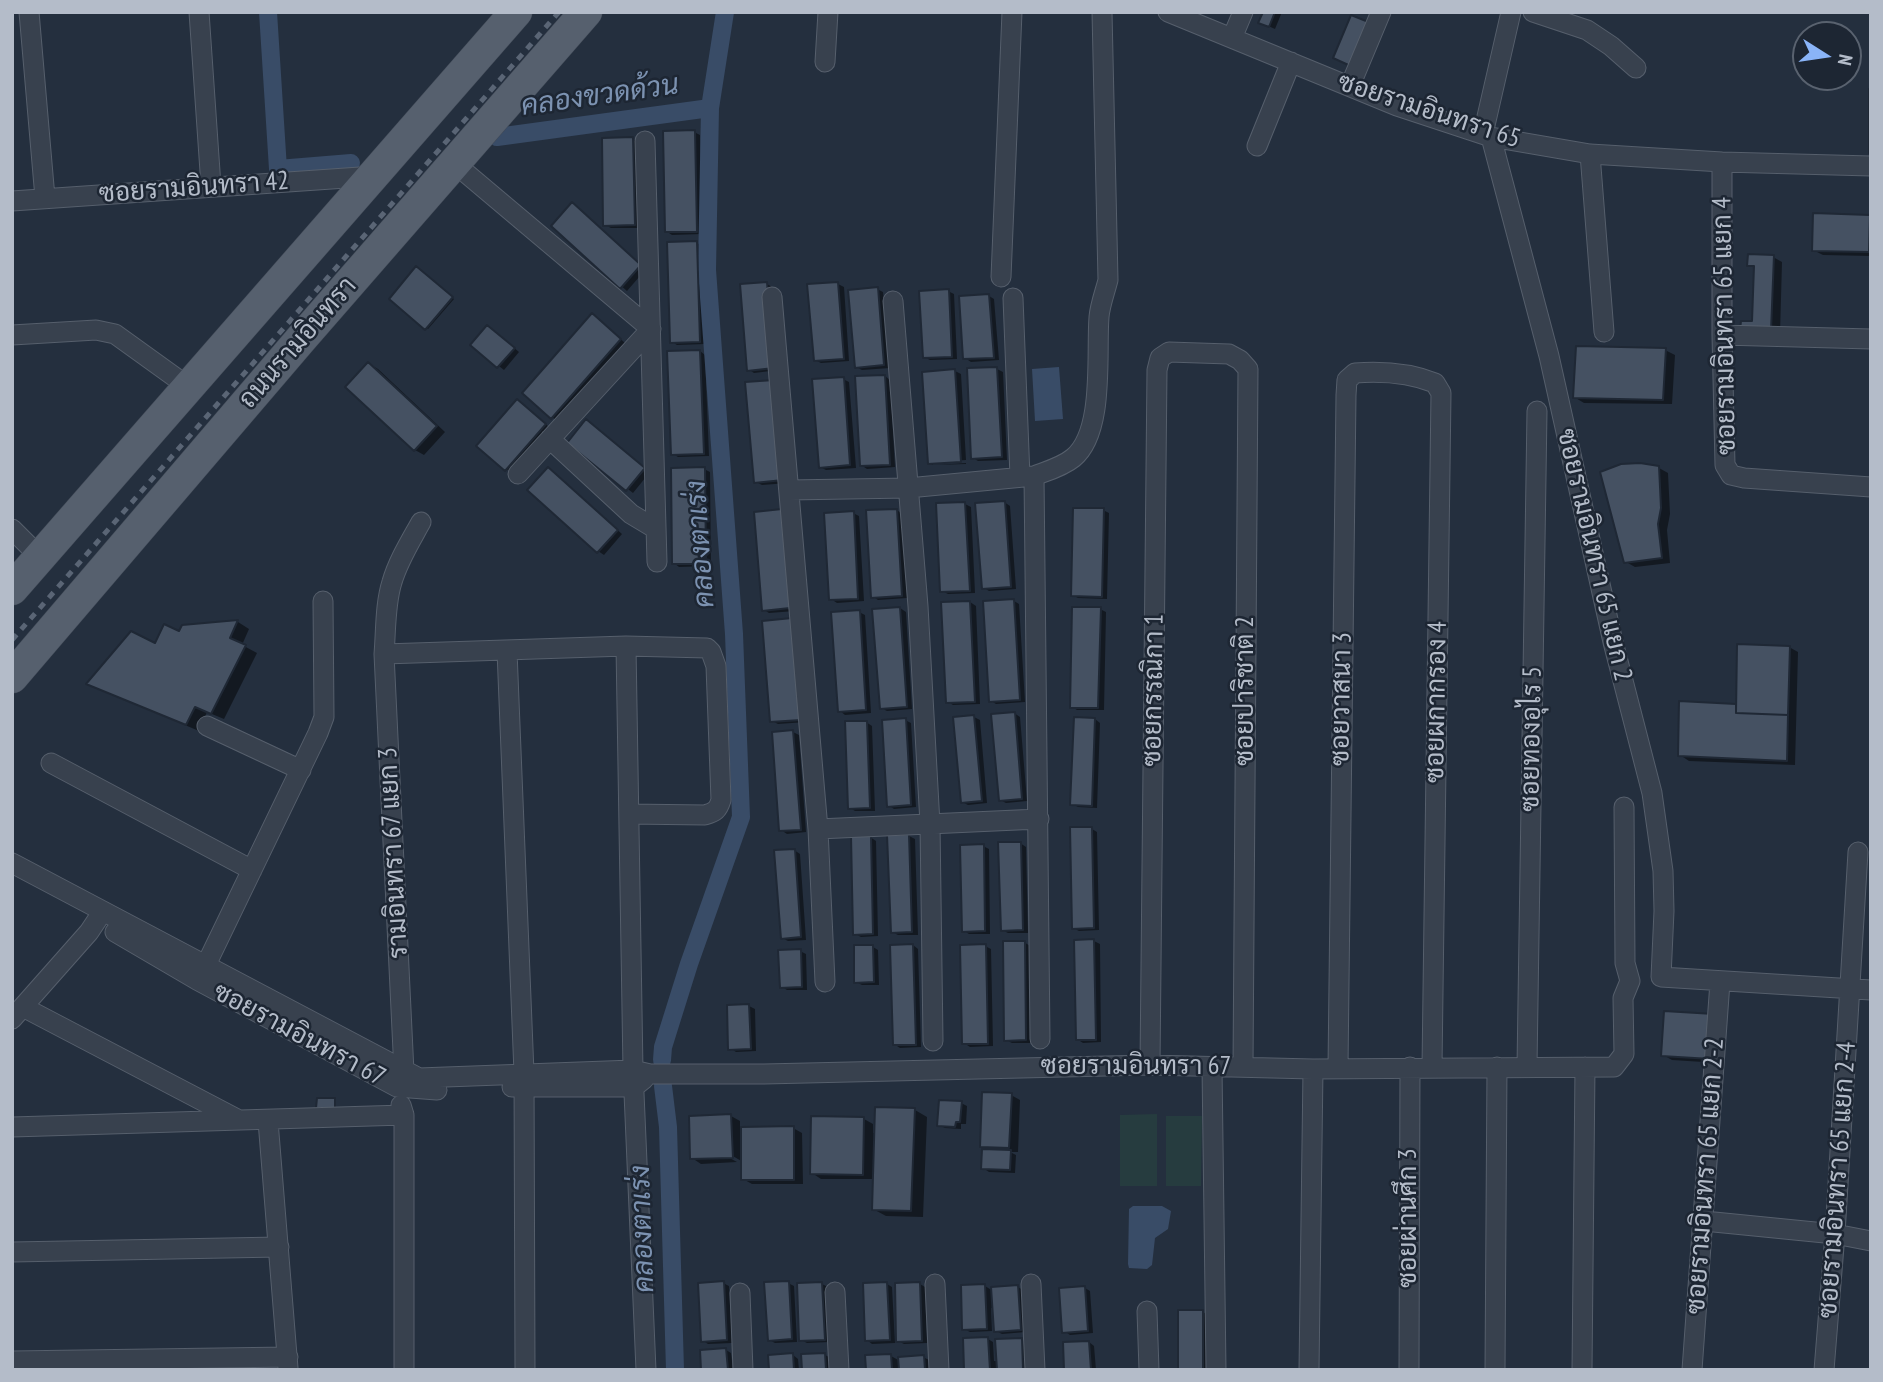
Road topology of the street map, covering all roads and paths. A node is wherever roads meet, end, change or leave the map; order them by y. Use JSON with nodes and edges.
{"nodes":[{"id":1,"x":29,"y":12,"type":"edge"},
{"id":2,"x":199,"y":12,"type":"edge"},
{"id":3,"x":516,"y":12,"type":"edge"},
{"id":4,"x":586,"y":12,"type":"edge"},
{"id":5,"x":828,"y":12,"type":"edge"},
{"id":6,"x":1012,"y":12,"type":"edge"},
{"id":7,"x":1102,"y":12,"type":"edge"},
{"id":8,"x":1168,"y":12,"type":"edge"},
{"id":9,"x":1243,"y":12,"type":"edge"},
{"id":10,"x":1381,"y":12,"type":"edge"},
{"id":11,"x":1511,"y":12,"type":"edge"},
{"id":12,"x":1533,"y":12,"type":"edge"},
{"id":13,"x":494,"y":37,"type":"junction"},
{"id":14,"x":1231,"y":38,"type":"junction"},
{"id":15,"x":825,"y":62,"type":"dead end"},
{"id":16,"x":1291,"y":62,"type":"junction"},
{"id":17,"x":1636,"y":68,"type":"dead end"},
{"id":18,"x":1350,"y":86,"type":"junction"},
{"id":19,"x":517,"y":91,"type":"junction"},
{"id":20,"x":1487,"y":136,"type":"junction"},
{"id":21,"x":645,"y":141,"type":"dead end"},
{"id":22,"x":1257,"y":146,"type":"dead end"},
{"id":23,"x":1590,"y":154,"type":"junction"},
{"id":24,"x":1722,"y":162,"type":"junction"},
{"id":25,"x":454,"y":163,"type":"junction"},
{"id":26,"x":1871,"y":166,"type":"edge"},
{"id":27,"x":375,"y":176,"type":"junction"},
{"id":28,"x":211,"y":186,"type":"junction"},
{"id":29,"x":45,"y":198,"type":"junction"},
{"id":30,"x":12,"y":201,"type":"edge"},
{"id":31,"x":1000,"y":277,"type":"dead end"},
{"id":32,"x":772,"y":298,"type":"dead end"},
{"id":33,"x":1013,"y":298,"type":"dead end"},
{"id":34,"x":893,"y":301,"type":"dead end"},
{"id":35,"x":651,"y":329,"type":"junction"},
{"id":36,"x":1604,"y":332,"type":"dead end"},
{"id":37,"x":12,"y":335,"type":"edge"},
{"id":38,"x":1722,"y":335,"type":"junction"},
{"id":39,"x":1871,"y":339,"type":"edge"},
{"id":40,"x":1199,"y":353,"type":"joint"},
{"id":41,"x":1394,"y":374,"type":"joint"},
{"id":42,"x":190,"y":388,"type":"junction"},
{"id":43,"x":1536,"y":411,"type":"dead end"},
{"id":44,"x":550,"y":439,"type":"junction"},
{"id":45,"x":519,"y":474,"type":"dead end"},
{"id":46,"x":1027,"y":477,"type":"junction"},
{"id":47,"x":1871,"y":487,"type":"edge"},
{"id":48,"x":908,"y":488,"type":"junction"},
{"id":49,"x":789,"y":490,"type":"junction"},
{"id":50,"x":421,"y":522,"type":"dead end"},
{"id":51,"x":12,"y":529,"type":"edge"},
{"id":52,"x":656,"y":529,"type":"junction"},
{"id":53,"x":40,"y":557,"type":"junction"},
{"id":54,"x":657,"y":562,"type":"dead end"},
{"id":55,"x":12,"y":589,"type":"edge"},
{"id":56,"x":323,"y":601,"type":"dead end"},
{"id":57,"x":626,"y":646,"type":"junction"},
{"id":58,"x":507,"y":651,"type":"junction"},
{"id":59,"x":384,"y":654,"type":"junction"},
{"id":60,"x":12,"y":677,"type":"edge"},
{"id":61,"x":207,"y":726,"type":"dead end"},
{"id":62,"x":51,"y":763,"type":"dead end"},
{"id":63,"x":301,"y":770,"type":"junction"},
{"id":64,"x":1624,"y":807,"type":"dead end"},
{"id":65,"x":629,"y":814,"type":"junction"},
{"id":66,"x":1039,"y":819,"type":"junction"},
{"id":67,"x":930,"y":824,"type":"junction"},
{"id":68,"x":818,"y":829,"type":"junction"},
{"id":69,"x":1858,"y":852,"type":"dead end"},
{"id":70,"x":12,"y":863,"type":"edge"},
{"id":71,"x":252,"y":870,"type":"junction"},
{"id":72,"x":12,"y":877,"type":"edge"},
{"id":73,"x":100,"y":916,"type":"junction"},
{"id":74,"x":205,"y":967,"type":"junction"},
{"id":75,"x":1661,"y":977,"type":"junction"},
{"id":76,"x":1630,"y":981,"type":"junction"},
{"id":77,"x":825,"y":982,"type":"dead end"},
{"id":78,"x":1720,"y":982,"type":"junction"},
{"id":79,"x":1861,"y":990,"type":"edge"},
{"id":80,"x":18,"y":1013,"type":"edge"},
{"id":81,"x":1040,"y":1039,"type":"dead end"},
{"id":82,"x":933,"y":1041,"type":"dead end"},
{"id":83,"x":1150,"y":1065,"type":"junction"},
{"id":84,"x":1212,"y":1067,"type":"junction"},
{"id":85,"x":1243,"y":1067,"type":"junction"},
{"id":86,"x":1410,"y":1067,"type":"junction"},
{"id":87,"x":1432,"y":1067,"type":"junction"},
{"id":88,"x":1497,"y":1067,"type":"junction"},
{"id":89,"x":1527,"y":1067,"type":"junction"},
{"id":90,"x":1585,"y":1067,"type":"junction"},
{"id":91,"x":1338,"y":1068,"type":"junction"},
{"id":92,"x":1313,"y":1069,"type":"junction"},
{"id":93,"x":639,"y":1077,"type":"junction"},
{"id":94,"x":400,"y":1080,"type":"junction"},
{"id":95,"x":523,"y":1080,"type":"junction"},
{"id":96,"x":404,"y":1115,"type":"junction"},
{"id":97,"x":241,"y":1121,"type":"junction"},
{"id":98,"x":268,"y":1121,"type":"junction"},
{"id":99,"x":12,"y":1127,"type":"edge"},
{"id":100,"x":1704,"y":1221,"type":"junction"},
{"id":101,"x":1835,"y":1234,"type":"junction"},
{"id":102,"x":1871,"y":1241,"type":"edge"},
{"id":103,"x":279,"y":1247,"type":"junction"},
{"id":104,"x":12,"y":1252,"type":"edge"},
{"id":105,"x":935,"y":1284,"type":"dead end"},
{"id":106,"x":1031,"y":1284,"type":"dead end"},
{"id":107,"x":835,"y":1292,"type":"dead end"},
{"id":108,"x":740,"y":1293,"type":"dead end"},
{"id":109,"x":1147,"y":1311,"type":"dead end"},
{"id":110,"x":12,"y":1361,"type":"edge"},
{"id":111,"x":288,"y":1363,"type":"edge"},
{"id":112,"x":404,"y":1370,"type":"edge"},
{"id":113,"x":525,"y":1370,"type":"edge"},
{"id":114,"x":646,"y":1370,"type":"edge"},
{"id":115,"x":743,"y":1370,"type":"edge"},
{"id":116,"x":839,"y":1370,"type":"edge"},
{"id":117,"x":939,"y":1370,"type":"edge"},
{"id":118,"x":1035,"y":1370,"type":"edge"},
{"id":119,"x":1149,"y":1370,"type":"edge"},
{"id":120,"x":1216,"y":1370,"type":"edge"},
{"id":121,"x":1310,"y":1370,"type":"edge"},
{"id":122,"x":1409,"y":1370,"type":"edge"},
{"id":123,"x":1495,"y":1370,"type":"edge"},
{"id":124,"x":1582,"y":1370,"type":"edge"},
{"id":125,"x":1692,"y":1370,"type":"edge"},
{"id":126,"x":1824,"y":1370,"type":"edge"}],
"edges":[{"from":1,"to":29,"type":"street"},
{"from":2,"to":28,"type":"street"},
{"from":3,"to":13,"type":"main road","name":"ถนนรามอินทรา"},
{"from":4,"to":19,"type":"main road","name":"ถนนรามอินทรา"},
{"from":5,"to":15,"type":"street"},
{"from":6,"to":31,"type":"street"},
{"from":7,"to":46,"type":"street"},
{"from":8,"to":14,"type":"street","name":"ซอยรามอินทรา 65"},
{"from":9,"to":14,"type":"street"},
{"from":10,"to":18,"type":"street"},
{"from":11,"to":20,"type":"street"},
{"from":12,"to":17,"type":"street"},
{"from":13,"to":19,"type":"main road"},
{"from":13,"to":27,"type":"main road","name":"ถนนรามอินทรา"},
{"from":14,"to":16,"type":"street","name":"ซอยรามอินทรา 65"},
{"from":16,"to":18,"type":"street","name":"ซอยรามอินทรา 65"},
{"from":16,"to":22,"type":"street"},
{"from":18,"to":20,"type":"street","name":"ซอยรามอินทรา 65"},
{"from":19,"to":25,"type":"main road","name":"ถนนรามอินทรา"},
{"from":20,"to":23,"type":"street","name":"ซอยรามอินทรา 65"},
{"from":20,"to":75,"type":"street","name":"ซอยรามอินทรา 65 แยก 2"},
{"from":21,"to":35,"type":"street"},
{"from":23,"to":24,"type":"street","name":"ซอยรามอินทรา 65"},
{"from":23,"to":36,"type":"street"},
{"from":24,"to":26,"type":"street","name":"ซอยรามอินทรา 65"},
{"from":24,"to":38,"type":"street","name":"ซอยรามอินทรา 65 แยก 4"},
{"from":25,"to":35,"type":"street"},
{"from":25,"to":60,"type":"main road","name":"ถนนรามอินทรา"},
{"from":27,"to":28,"type":"street","name":"ซอยรามอินทรา 42"},
{"from":27,"to":42,"type":"main road","name":"ถนนรามอินทรา"},
{"from":28,"to":29,"type":"street","name":"ซอยรามอินทรา 42"},
{"from":29,"to":30,"type":"street","name":"ซอยรามอินทรา 42"},
{"from":32,"to":49,"type":"street"},
{"from":33,"to":46,"type":"street"},
{"from":34,"to":48,"type":"street"},
{"from":35,"to":44,"type":"street"},
{"from":35,"to":52,"type":"street"},
{"from":37,"to":42,"type":"street"},
{"from":38,"to":39,"type":"street"},
{"from":38,"to":47,"type":"street","name":"ซอยรามอินทรา 65 แยก 4"},
{"from":40,"to":83,"type":"street","name":"ซอยกรรณิกา 1"},
{"from":40,"to":85,"type":"street","name":"ซอยปาริชาติ 2"},
{"from":41,"to":87,"type":"street","name":"ซอยผกากรอง 4"},
{"from":41,"to":91,"type":"street","name":"ซอยวาสนา 3"},
{"from":42,"to":53,"type":"main road","name":"ถนนรามอินทรา"},
{"from":43,"to":89,"type":"street","name":"ซอยทองอุไร 5"},
{"from":44,"to":45,"type":"street"},
{"from":44,"to":52,"type":"street"},
{"from":46,"to":48,"type":"street"},
{"from":46,"to":66,"type":"street"},
{"from":48,"to":49,"type":"street"},
{"from":48,"to":67,"type":"street"},
{"from":49,"to":68,"type":"street"},
{"from":50,"to":59,"type":"street","name":"รามอินทรา 67 แยก 3"},
{"from":51,"to":53,"type":"street"},
{"from":52,"to":54,"type":"street"},
{"from":53,"to":55,"type":"main road","name":"ถนนรามอินทรา"},
{"from":56,"to":63,"type":"street"},
{"from":57,"to":58,"type":"street"},
{"from":57,"to":65,"type":"street"},
{"from":57,"to":65,"type":"street"},
{"from":58,"to":59,"type":"street"},
{"from":58,"to":95,"type":"street"},
{"from":59,"to":94,"type":"street","name":"รามอินทรา 67 แยก 3"},
{"from":61,"to":63,"type":"street"},
{"from":62,"to":71,"type":"street"},
{"from":63,"to":71,"type":"street"},
{"from":64,"to":76,"type":"street"},
{"from":65,"to":93,"type":"street"},
{"from":66,"to":67,"type":"street"},
{"from":66,"to":81,"type":"street"},
{"from":67,"to":68,"type":"street"},
{"from":67,"to":82,"type":"street"},
{"from":68,"to":77,"type":"street"},
{"from":69,"to":79,"type":"street","name":"ซอยรามอินทรา 65 แยก 2-4"},
{"from":70,"to":73,"type":"street","name":"ซอยรามอินทรา 67"},
{"from":71,"to":74,"type":"street"},
{"from":72,"to":73,"type":"street","name":"ซอยรามอินทรา 67"},
{"from":73,"to":74,"type":"street","name":"ซอยรามอินทรา 67"},
{"from":73,"to":80,"type":"street"},
{"from":73,"to":94,"type":"street","name":"ซอยรามอินทรา 67"},
{"from":74,"to":94,"type":"street","name":"ซอยรามอินทรา 67"},
{"from":75,"to":76,"type":"street"},
{"from":75,"to":78,"type":"street"},
{"from":76,"to":90,"type":"street","name":"ซอยรามอินทรา 67"},
{"from":78,"to":79,"type":"street"},
{"from":78,"to":100,"type":"street","name":"ซอยรามอินทรา 65 แยก 2-2"},
{"from":79,"to":101,"type":"street","name":"ซอยรามอินทรา 65 แยก 2-4"},
{"from":80,"to":97,"type":"street"},
{"from":83,"to":84,"type":"street","name":"ซอยรามอินทรา 67"},
{"from":83,"to":93,"type":"street","name":"ซอยรามอินทรา 67"},
{"from":84,"to":85,"type":"street","name":"ซอยรามอินทรา 67"},
{"from":84,"to":120,"type":"street"},
{"from":85,"to":92,"type":"street","name":"ซอยรามอินทรา 67"},
{"from":86,"to":87,"type":"street","name":"ซอยรามอินทรา 67"},
{"from":86,"to":91,"type":"street","name":"ซอยรามอินทรา 67"},
{"from":86,"to":122,"type":"street","name":"ซอยผ่านศึก 3"},
{"from":87,"to":88,"type":"street","name":"ซอยรามอินทรา 67"},
{"from":88,"to":89,"type":"street","name":"ซอยรามอินทรา 67"},
{"from":88,"to":123,"type":"street"},
{"from":89,"to":90,"type":"street","name":"ซอยรามอินทรา 67"},
{"from":90,"to":124,"type":"street"},
{"from":91,"to":92,"type":"street","name":"ซอยรามอินทรา 67"},
{"from":92,"to":121,"type":"street"},
{"from":93,"to":95,"type":"street","name":"ซอยรามอินทรา 67"},
{"from":93,"to":114,"type":"street"},
{"from":94,"to":95,"type":"street","name":"ซอยรามอินทรา 67"},
{"from":94,"to":96,"type":"street","name":"รามอินทรา 67 แยก 3"},
{"from":95,"to":113,"type":"street"},
{"from":96,"to":98,"type":"street"},
{"from":96,"to":112,"type":"street","name":"รามอินทรา 67 แยก 3"},
{"from":97,"to":98,"type":"street"},
{"from":97,"to":99,"type":"street"},
{"from":98,"to":103,"type":"street"},
{"from":100,"to":101,"type":"street"},
{"from":100,"to":125,"type":"street","name":"ซอยรามอินทรา 65 แยก 2-2"},
{"from":101,"to":102,"type":"street"},
{"from":101,"to":126,"type":"street","name":"ซอยรามอินทรา 65 แยก 2-4"},
{"from":103,"to":104,"type":"street"},
{"from":103,"to":111,"type":"street"},
{"from":105,"to":117,"type":"street"},
{"from":106,"to":118,"type":"street"},
{"from":107,"to":116,"type":"street"},
{"from":108,"to":115,"type":"street"},
{"from":109,"to":119,"type":"street"},
{"from":110,"to":111,"type":"street"}]}
